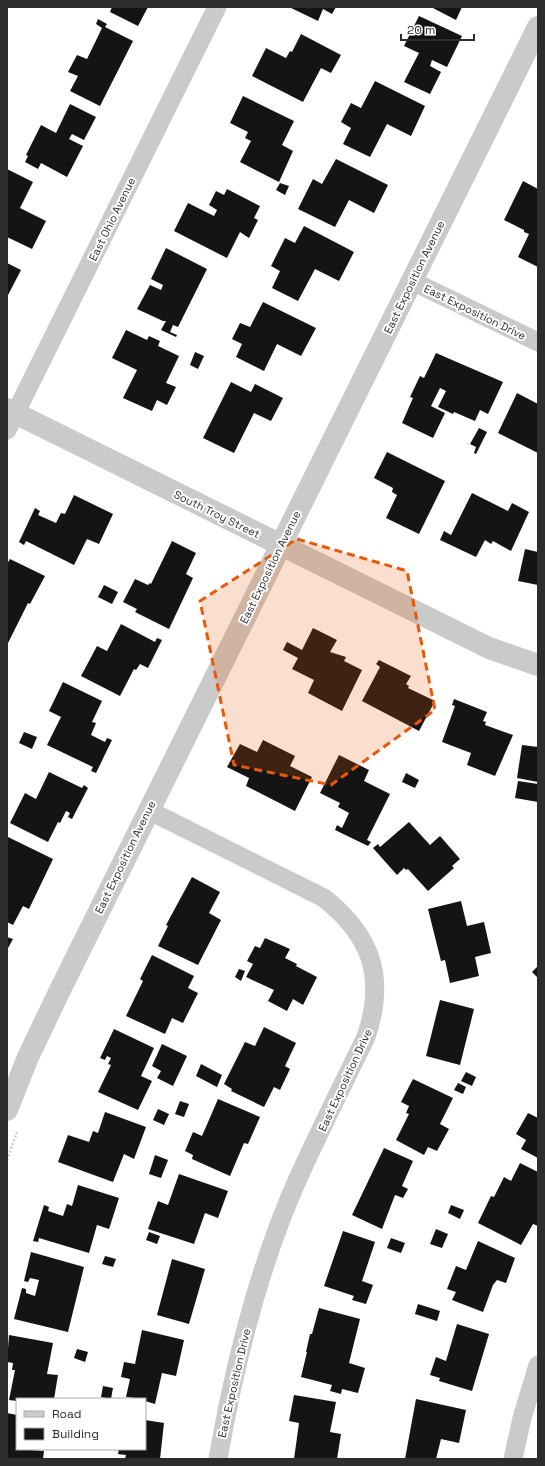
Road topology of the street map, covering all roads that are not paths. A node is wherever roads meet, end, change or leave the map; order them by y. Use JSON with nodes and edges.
{"nodes":[{"id":1,"x":217,"y":7,"type":"edge"},
{"id":2,"x":538,"y":27,"type":"edge"},
{"id":3,"x":412,"y":281,"type":"junction"},
{"id":4,"x":538,"y":342,"type":"edge"},
{"id":5,"x":10,"y":418,"type":"edge"},
{"id":6,"x":280,"y":545,"type":"junction"},
{"id":7,"x":538,"y":665,"type":"edge"},
{"id":8,"x":148,"y":810,"type":"junction"},
{"id":9,"x":7,"y":1110,"type":"edge"},
{"id":10,"x":538,"y":1365,"type":"edge"},
{"id":11,"x":218,"y":1459,"type":"edge"},
{"id":12,"x":513,"y":1459,"type":"edge"}],
"edges":[{"from":1,"to":5,"type":"street","name":"East Ohio Avenue"},
{"from":2,"to":3,"type":"street","name":"East Exposition Avenue"},
{"from":3,"to":4,"type":"street","name":"East Exposition Drive"},
{"from":3,"to":6,"type":"street","name":"East Exposition Avenue"},
{"from":5,"to":6,"type":"street","name":"South Troy Street"},
{"from":6,"to":7,"type":"street","name":"South Troy Street"},
{"from":6,"to":8,"type":"street","name":"East Exposition Avenue"},
{"from":8,"to":9,"type":"street","name":"East Exposition Avenue"},
{"from":8,"to":11,"type":"street","name":"East Exposition Drive"},
{"from":10,"to":12,"type":"street"}]}
